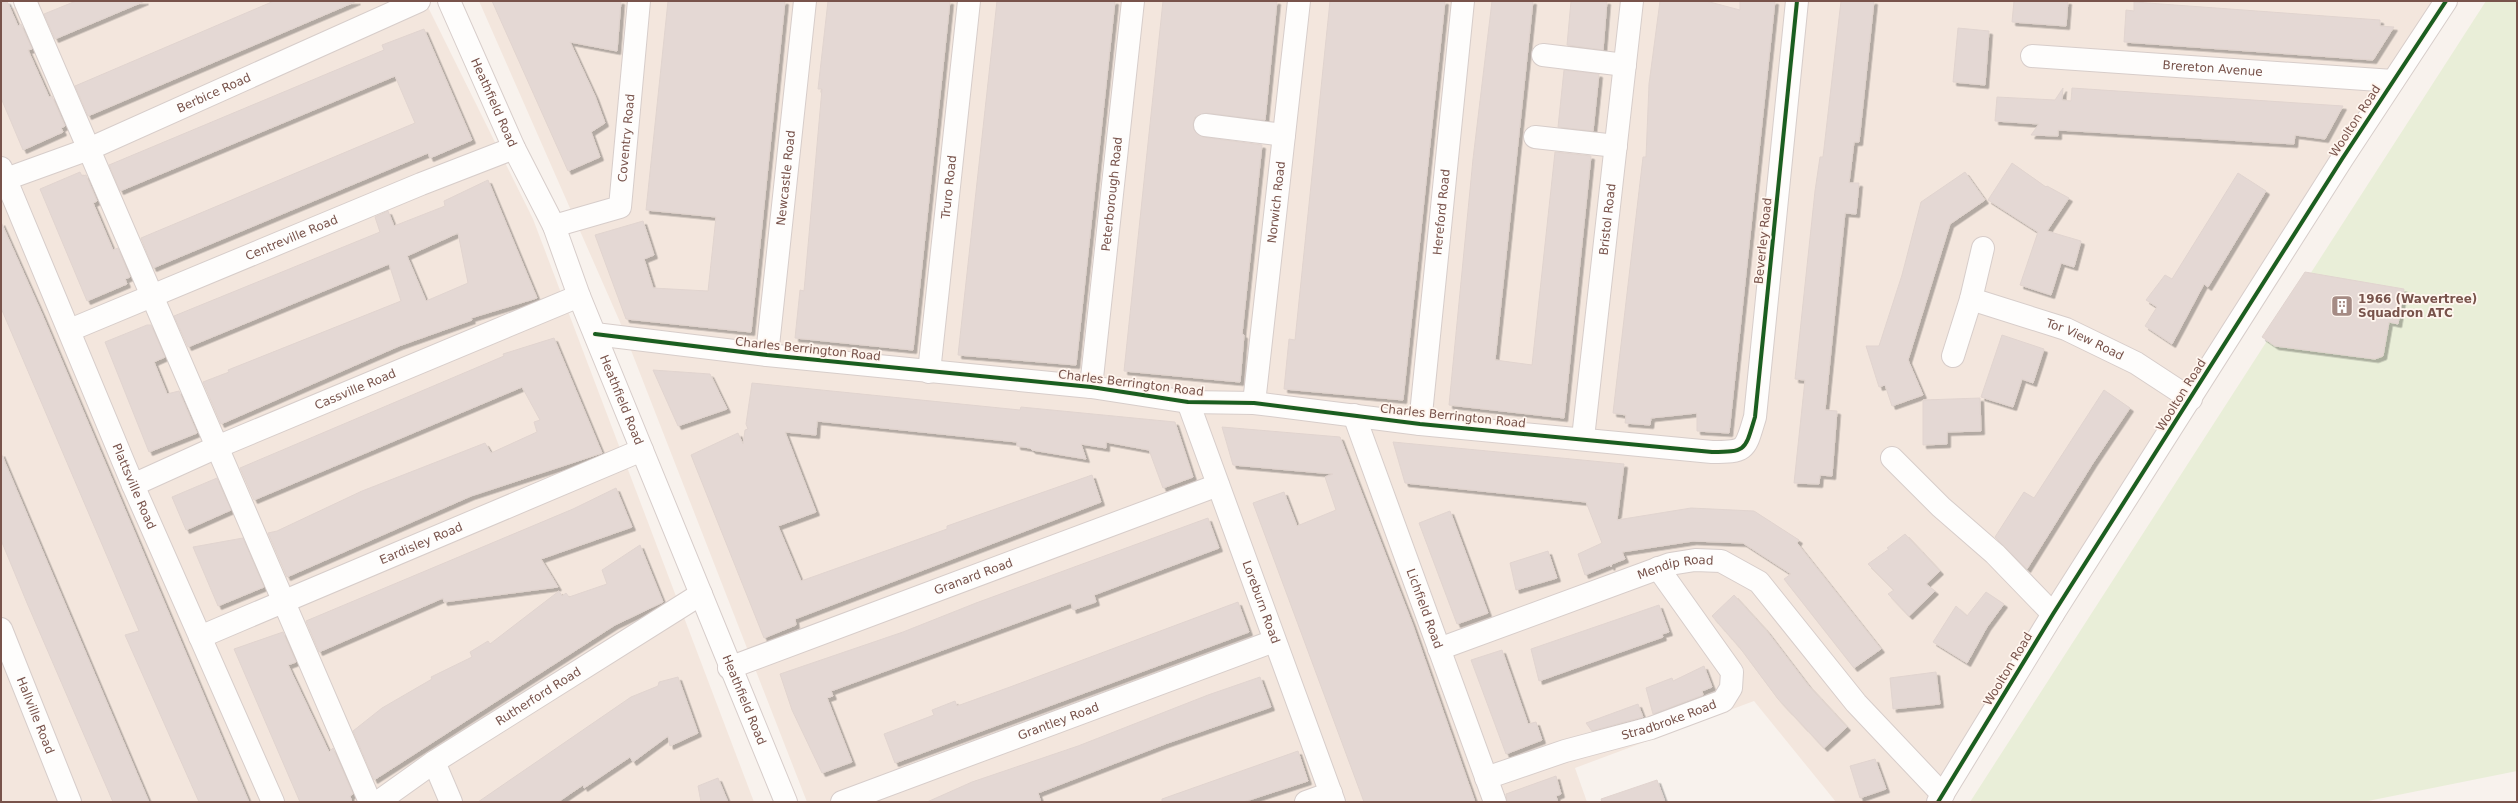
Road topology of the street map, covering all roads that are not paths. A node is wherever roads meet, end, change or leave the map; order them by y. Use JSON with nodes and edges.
{"nodes":[{"id":1,"x":25,"y":1,"type":"edge"},
{"id":2,"x":419,"y":1,"type":"edge"},
{"id":3,"x":449,"y":1,"type":"edge"},
{"id":4,"x":639,"y":1,"type":"edge"},
{"id":5,"x":805,"y":1,"type":"edge"},
{"id":6,"x":969,"y":1,"type":"edge"},
{"id":7,"x":1133,"y":1,"type":"edge"},
{"id":8,"x":1299,"y":1,"type":"edge"},
{"id":9,"x":1463,"y":1,"type":"edge"},
{"id":10,"x":1632,"y":1,"type":"edge"},
{"id":11,"x":1798,"y":1,"type":"edge"},
{"id":12,"x":2446,"y":1,"type":"edge"},
{"id":13,"x":1543,"y":55,"type":"dead end"},
{"id":14,"x":2032,"y":56,"type":"dead end"},
{"id":15,"x":1625,"y":64,"type":"junction"},
{"id":16,"x":2393,"y":81,"type":"junction"},
{"id":17,"x":1205,"y":126,"type":"dead end"},
{"id":18,"x":1284,"y":135,"type":"junction"},
{"id":19,"x":1535,"y":137,"type":"dead end"},
{"id":20,"x":1616,"y":146,"type":"junction"},
{"id":21,"x":514,"y":148,"type":"junction"},
{"id":22,"x":89,"y":149,"type":"junction"},
{"id":23,"x":3,"y":174,"type":"edge"},
{"id":24,"x":554,"y":226,"type":"junction"},
{"id":25,"x":1983,"y":248,"type":"dead end"},
{"id":26,"x":152,"y":295,"type":"junction"},
{"id":27,"x":579,"y":296,"type":"junction"},
{"id":28,"x":1971,"y":298,"type":"junction"},
{"id":29,"x":70,"y":330,"type":"junction"},
{"id":30,"x":595,"y":334,"type":"junction"},
{"id":31,"x":767,"y":355,"type":"junction"},
{"id":32,"x":1954,"y":356,"type":"dead end"},
{"id":33,"x":929,"y":372,"type":"junction"},
{"id":34,"x":1091,"y":387,"type":"junction"},
{"id":35,"x":2190,"y":398,"type":"junction"},
{"id":36,"x":1188,"y":402,"type":"junction"},
{"id":37,"x":1254,"y":403,"type":"junction"},
{"id":38,"x":1354,"y":415,"type":"junction"},
{"id":39,"x":1420,"y":424,"type":"junction"},
{"id":40,"x":1583,"y":438,"type":"junction"},
{"id":41,"x":217,"y":447,"type":"junction"},
{"id":42,"x":642,"y":450,"type":"junction"},
{"id":43,"x":1712,"y":452,"type":"joint"},
{"id":44,"x":1892,"y":458,"type":"dead end"},
{"id":45,"x":133,"y":485,"type":"junction"},
{"id":46,"x":1218,"y":485,"type":"junction"},
{"id":47,"x":1658,"y":568,"type":"junction"},
{"id":48,"x":701,"y":594,"type":"junction"},
{"id":49,"x":284,"y":600,"type":"junction"},
{"id":50,"x":2053,"y":614,"type":"junction"},
{"id":51,"x":1,"y":629,"type":"edge"},
{"id":52,"x":200,"y":637,"type":"junction"},
{"id":53,"x":1274,"y":640,"type":"junction"},
{"id":54,"x":1439,"y":649,"type":"junction"},
{"id":55,"x":729,"y":668,"type":"junction"},
{"id":56,"x":434,"y":762,"type":"junction"},
{"id":57,"x":1486,"y":778,"type":"junction"},
{"id":58,"x":1332,"y":797,"type":"edge"},
{"id":59,"x":1940,"y":798,"type":"edge"},
{"id":60,"x":70,"y":802,"type":"edge"},
{"id":61,"x":273,"y":802,"type":"edge"},
{"id":62,"x":370,"y":802,"type":"edge"},
{"id":63,"x":378,"y":802,"type":"edge"},
{"id":64,"x":451,"y":802,"type":"edge"},
{"id":65,"x":786,"y":802,"type":"edge"},
{"id":66,"x":842,"y":802,"type":"edge"},
{"id":67,"x":1306,"y":802,"type":"edge"},
{"id":68,"x":1495,"y":802,"type":"edge"}],
"edges":[{"from":1,"to":22,"type":"street"},
{"from":2,"to":22,"type":"street","name":"Berbice Road"},
{"from":3,"to":21,"type":"street","name":"Heathfield Road"},
{"from":4,"to":24,"type":"street","name":"Coventry Road"},
{"from":5,"to":31,"type":"street","name":"Newcastle Road"},
{"from":6,"to":33,"type":"street","name":"Truro Road"},
{"from":7,"to":34,"type":"street","name":"Peterborough Road"},
{"from":8,"to":18,"type":"street","name":"Norwich Road"},
{"from":9,"to":39,"type":"street","name":"Hereford Road"},
{"from":10,"to":15,"type":"street","name":"Bristol Road"},
{"from":11,"to":43,"type":"street","name":"Beverley Road"},
{"from":12,"to":16,"type":"street","name":"Woolton Road"},
{"from":13,"to":15,"type":"street"},
{"from":14,"to":16,"type":"street","name":"Brereton Avenue"},
{"from":15,"to":20,"type":"street","name":"Bristol Road"},
{"from":16,"to":35,"type":"street","name":"Woolton Road"},
{"from":17,"to":18,"type":"street"},
{"from":18,"to":37,"type":"street","name":"Norwich Road"},
{"from":19,"to":20,"type":"street"},
{"from":20,"to":40,"type":"street","name":"Bristol Road"},
{"from":21,"to":24,"type":"street","name":"Heathfield Road"},
{"from":21,"to":26,"type":"street","name":"Centreville Road"},
{"from":22,"to":23,"type":"street","name":"Berbice Road"},
{"from":22,"to":26,"type":"street"},
{"from":23,"to":29,"type":"street","name":"Plattsville Road"},
{"from":24,"to":27,"type":"street","name":"Heathfield Road"},
{"from":25,"to":28,"type":"street"},
{"from":26,"to":29,"type":"street","name":"Centreville Road"},
{"from":26,"to":41,"type":"street"},
{"from":27,"to":30,"type":"street","name":"Heathfield Road"},
{"from":27,"to":41,"type":"street","name":"Cassville Road"},
{"from":28,"to":32,"type":"street"},
{"from":28,"to":35,"type":"street","name":"Tor View Road"},
{"from":29,"to":45,"type":"street","name":"Plattsville Road"},
{"from":30,"to":31,"type":"street","name":"Charles Berrington Road"},
{"from":30,"to":42,"type":"street","name":"Heathfield Road"},
{"from":31,"to":33,"type":"street","name":"Charles Berrington Road"},
{"from":33,"to":34,"type":"street","name":"Charles Berrington Road"},
{"from":34,"to":36,"type":"street","name":"Charles Berrington Road"},
{"from":35,"to":50,"type":"street","name":"Woolton Road"},
{"from":36,"to":37,"type":"street","name":"Charles Berrington Road"},
{"from":36,"to":46,"type":"street","name":"Loreburn Road"},
{"from":37,"to":38,"type":"street","name":"Charles Berrington Road"},
{"from":38,"to":39,"type":"street","name":"Charles Berrington Road"},
{"from":38,"to":54,"type":"street","name":"Lichfield Road"},
{"from":39,"to":40,"type":"street","name":"Charles Berrington Road"},
{"from":40,"to":43,"type":"street","name":"Charles Berrington Road"},
{"from":41,"to":45,"type":"street","name":"Cassville Road"},
{"from":41,"to":49,"type":"street"},
{"from":42,"to":48,"type":"street","name":"Heathfield Road"},
{"from":42,"to":49,"type":"street","name":"Eardisley Road"},
{"from":44,"to":50,"type":"street"},
{"from":45,"to":52,"type":"street","name":"Plattsville Road"},
{"from":46,"to":53,"type":"street","name":"Loreburn Road"},
{"from":46,"to":55,"type":"street","name":"Granard Road"},
{"from":47,"to":54,"type":"street","name":"Mendip Road"},
{"from":47,"to":57,"type":"street","name":"Stradbroke Road"},
{"from":47,"to":59,"type":"street","name":"Mendip Road"},
{"from":48,"to":55,"type":"street","name":"Heathfield Road"},
{"from":48,"to":56,"type":"street","name":"Rutherford Road"},
{"from":49,"to":52,"type":"street","name":"Eardisley Road"},
{"from":49,"to":62,"type":"street"},
{"from":50,"to":59,"type":"street","name":"Woolton Road"},
{"from":51,"to":60,"type":"street","name":"Hallville Road"},
{"from":52,"to":61,"type":"street","name":"Plattsville Road"},
{"from":53,"to":58,"type":"street","name":"Loreburn Road"},
{"from":53,"to":66,"type":"street","name":"Grantley Road"},
{"from":54,"to":57,"type":"street","name":"Lichfield Road"},
{"from":55,"to":65,"type":"street","name":"Heathfield Road"},
{"from":56,"to":63,"type":"street","name":"Rutherford Road"},
{"from":56,"to":64,"type":"street"},
{"from":57,"to":68,"type":"street","name":"Lichfield Road"},
{"from":58,"to":67,"type":"street"}]}
